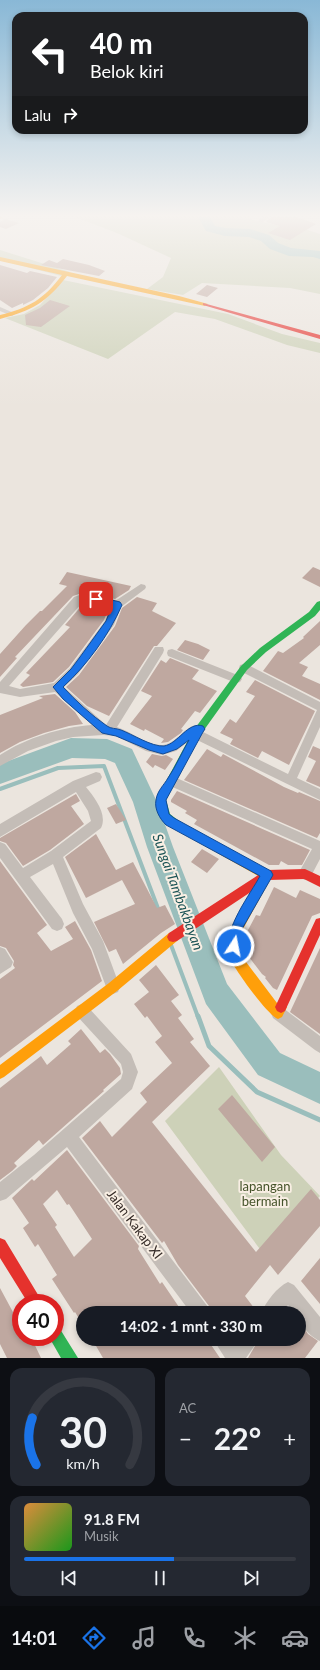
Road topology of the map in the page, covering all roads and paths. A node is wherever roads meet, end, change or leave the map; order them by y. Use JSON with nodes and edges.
{"nodes":[{"id":1,"x":61,"y":280,"type":"edge"},
{"id":2,"x":96,"y":280,"type":"edge"},
{"id":3,"x":0,"y":309,"type":"edge"},
{"id":4,"x":12,"y":314,"type":"junction"},
{"id":5,"x":0,"y":317,"type":"edge"},
{"id":6,"x":320,"y":337,"type":"edge"},
{"id":7,"x":141,"y":586,"type":"dead end"},
{"id":8,"x":320,"y":604,"type":"edge"},
{"id":9,"x":117,"y":605,"type":"junction"},
{"id":10,"x":316,"y":617,"type":"edge"},
{"id":11,"x":160,"y":650,"type":"dead end"},
{"id":12,"x":172,"y":653,"type":"dead end"},
{"id":13,"x":244,"y":668,"type":"junction"},
{"id":14,"x":236,"y":679,"type":"junction"},
{"id":15,"x":57,"y":687,"type":"junction"},
{"id":16,"x":0,"y":689,"type":"edge"},
{"id":17,"x":320,"y":707,"type":"edge"},
{"id":18,"x":320,"y":714,"type":"edge"},
{"id":19,"x":107,"y":730,"type":"junction"},
{"id":20,"x":198,"y":732,"type":"junction"},
{"id":21,"x":0,"y":761,"type":"edge"},
{"id":22,"x":294,"y":774,"type":"dead end"},
{"id":23,"x":96,"y":777,"type":"dead end"},
{"id":24,"x":172,"y":781,"type":"junction"},
{"id":25,"x":77,"y":785,"type":"junction"},
{"id":26,"x":320,"y":795,"type":"edge"},
{"id":27,"x":0,"y":831,"type":"edge"},
{"id":28,"x":320,"y":847,"type":"edge"},
{"id":29,"x":0,"y":848,"type":"edge"},
{"id":30,"x":56,"y":855,"type":"junction"},
{"id":31,"x":0,"y":859,"type":"edge"},
{"id":32,"x":13,"y":864,"type":"junction"},
{"id":33,"x":305,"y":874,"type":"junction"},
{"id":34,"x":22,"y":875,"type":"junction"},
{"id":35,"x":267,"y":875,"type":"junction"},
{"id":36,"x":320,"y":882,"type":"edge"},
{"id":37,"x":320,"y":923,"type":"edge"},
{"id":38,"x":57,"y":924,"type":"dead end"},
{"id":39,"x":113,"y":987,"type":"junction"},
{"id":40,"x":82,"y":1010,"type":"junction"},
{"id":41,"x":278,"y":1013,"type":"junction"},
{"id":42,"x":320,"y":1045,"type":"edge"},
{"id":43,"x":0,"y":1073,"type":"edge"},
{"id":44,"x":68,"y":1135,"type":"junction"},
{"id":45,"x":0,"y":1193,"type":"edge"},
{"id":46,"x":0,"y":1245,"type":"edge"},
{"id":47,"x":30,"y":1294,"type":"edge"},
{"id":48,"x":197,"y":1306,"type":"edge"},
{"id":49,"x":276,"y":1306,"type":"edge"},
{"id":50,"x":300,"y":1306,"type":"edge"},
{"id":51,"x":306,"y":1314,"type":"edge"},
{"id":52,"x":320,"y":1332,"type":"edge"},
{"id":53,"x":62,"y":1346,"type":"edge"},
{"id":54,"x":227,"y":1346,"type":"edge"},
{"id":55,"x":244,"y":1346,"type":"edge"},
{"id":56,"x":70,"y":1358,"type":"edge"},
{"id":57,"x":235,"y":1358,"type":"edge"}],
"edges":[{"from":1,"to":4,"type":"street"},
{"from":2,"to":6,"type":"street"},
{"from":3,"to":4,"type":"street"},
{"from":4,"to":5,"type":"street"},
{"from":7,"to":9,"type":"street"},
{"from":8,"to":10,"type":"street"},
{"from":9,"to":15,"type":"street"},
{"from":9,"to":16,"type":"street"},
{"from":10,"to":13,"type":"street"},
{"from":11,"to":19,"type":"street"},
{"from":12,"to":14,"type":"street"},
{"from":13,"to":14,"type":"street"},
{"from":13,"to":17,"type":"street"},
{"from":14,"to":20,"type":"street"},
{"from":15,"to":16,"type":"street"},
{"from":15,"to":19,"type":"street"},
{"from":18,"to":22,"type":"street"},
{"from":19,"to":20,"type":"street"},
{"from":19,"to":21,"type":"street"},
{"from":20,"to":24,"type":"street"},
{"from":20,"to":26,"type":"street"},
{"from":23,"to":25,"type":"street"},
{"from":24,"to":28,"type":"street"},
{"from":24,"to":35,"type":"street"},
{"from":25,"to":27,"type":"street"},
{"from":25,"to":30,"type":"street"},
{"from":28,"to":33,"type":"street"},
{"from":29,"to":32,"type":"street"},
{"from":30,"to":34,"type":"street"},
{"from":30,"to":39,"type":"street"},
{"from":31,"to":32,"type":"street"},
{"from":32,"to":34,"type":"street"},
{"from":33,"to":35,"type":"street"},
{"from":33,"to":36,"type":"street"},
{"from":34,"to":38,"type":"street"},
{"from":35,"to":39,"type":"street"},
{"from":35,"to":41,"type":"street"},
{"from":37,"to":41,"type":"street"},
{"from":39,"to":40,"type":"street"},
{"from":40,"to":43,"type":"street"},
{"from":40,"to":44,"type":"street"},
{"from":41,"to":42,"type":"street"},
{"from":44,"to":45,"type":"street"},
{"from":44,"to":48,"type":"street","name":"Jalan Kakap XI"},
{"from":46,"to":47,"type":"street"},
{"from":49,"to":50,"type":"street"},
{"from":51,"to":52,"type":"street"},
{"from":53,"to":56,"type":"street"},
{"from":54,"to":57,"type":"street"},
{"from":55,"to":57,"type":"street"}]}
